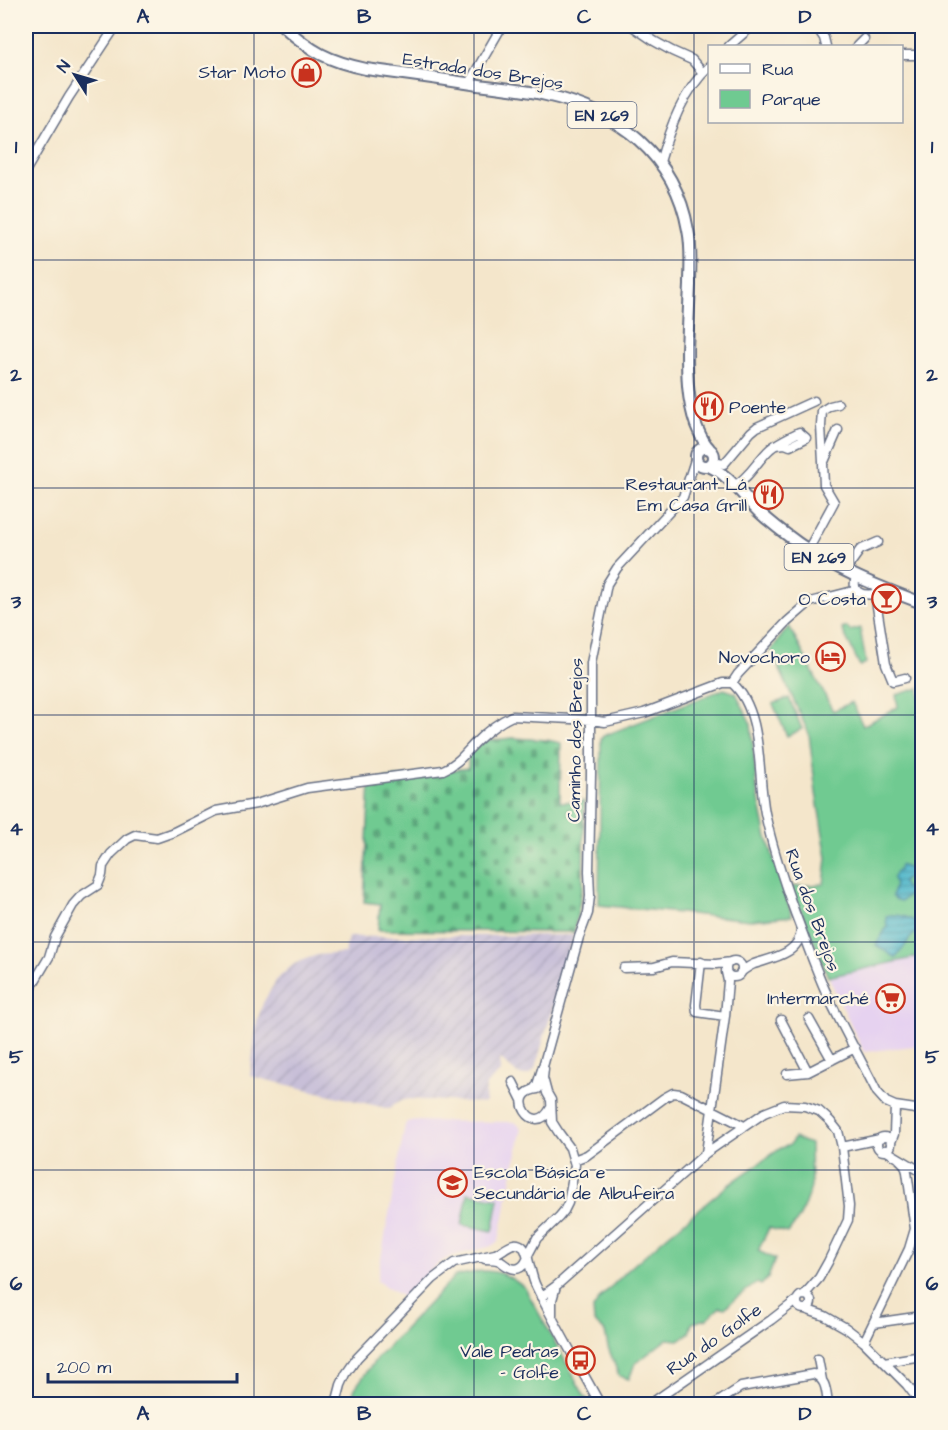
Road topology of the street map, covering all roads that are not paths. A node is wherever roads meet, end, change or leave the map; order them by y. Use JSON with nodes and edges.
{"nodes":[{"id":1,"x":117,"y":26,"type":"edge"},
{"id":2,"x":283,"y":26,"type":"edge"},
{"id":3,"x":502,"y":26,"type":"edge"},
{"id":4,"x":632,"y":26,"type":"edge"},
{"id":5,"x":752,"y":26,"type":"edge"},
{"id":6,"x":816,"y":26,"type":"edge"},
{"id":7,"x":864,"y":39,"type":"dead end"},
{"id":8,"x":730,"y":45,"type":"edge"},
{"id":9,"x":826,"y":45,"type":"edge"},
{"id":10,"x":858,"y":45,"type":"edge"},
{"id":11,"x":903,"y":55,"type":"edge"},
{"id":12,"x":922,"y":57,"type":"edge"},
{"id":13,"x":706,"y":69,"type":"edge"},
{"id":14,"x":470,"y":83,"type":"junction"},
{"id":15,"x":660,"y":162,"type":"junction"},
{"id":16,"x":26,"y":170,"type":"edge"},
{"id":17,"x":814,"y":401,"type":"dead end"},
{"id":18,"x":838,"y":404,"type":"dead end"},
{"id":19,"x":838,"y":430,"type":"dead end"},
{"id":20,"x":776,"y":445,"type":"dead end"},
{"id":21,"x":706,"y":459,"type":"junction"},
{"id":22,"x":823,"y":464,"type":"junction"},
{"id":23,"x":733,"y":485,"type":"junction"},
{"id":24,"x":878,"y":542,"type":"dead end"},
{"id":25,"x":808,"y":550,"type":"junction"},
{"id":26,"x":845,"y":571,"type":"junction"},
{"id":27,"x":856,"y":577,"type":"junction"},
{"id":28,"x":876,"y":590,"type":"junction"},
{"id":29,"x":857,"y":591,"type":"junction"},
{"id":30,"x":922,"y":603,"type":"edge"},
{"id":31,"x":905,"y":678,"type":"dead end"},
{"id":32,"x":732,"y":683,"type":"junction"},
{"id":33,"x":591,"y":720,"type":"junction"},
{"id":34,"x":801,"y":928,"type":"junction"},
{"id":35,"x":806,"y":945,"type":"junction"},
{"id":36,"x":794,"y":950,"type":"junction"},
{"id":37,"x":769,"y":960,"type":"junction"},
{"id":38,"x":701,"y":962,"type":"junction"},
{"id":39,"x":734,"y":962,"type":"junction"},
{"id":40,"x":813,"y":962,"type":"junction"},
{"id":41,"x":624,"y":968,"type":"dead end"},
{"id":42,"x":726,"y":972,"type":"junction"},
{"id":43,"x":739,"y":974,"type":"junction"},
{"id":44,"x":727,"y":996,"type":"junction"},
{"id":45,"x":26,"y":1010,"type":"edge"},
{"id":46,"x":725,"y":1016,"type":"junction"},
{"id":47,"x":781,"y":1020,"type":"dead end"},
{"id":48,"x":809,"y":1020,"type":"dead end"},
{"id":49,"x":855,"y":1048,"type":"junction"},
{"id":50,"x":832,"y":1060,"type":"junction"},
{"id":51,"x":544,"y":1063,"type":"junction"},
{"id":52,"x":808,"y":1072,"type":"junction"},
{"id":53,"x":787,"y":1074,"type":"dead end"},
{"id":54,"x":531,"y":1091,"type":"junction"},
{"id":55,"x":546,"y":1093,"type":"junction"},
{"id":56,"x":522,"y":1100,"type":"junction"},
{"id":57,"x":895,"y":1106,"type":"junction"},
{"id":58,"x":550,"y":1108,"type":"junction"},
{"id":59,"x":712,"y":1110,"type":"junction"},
{"id":60,"x":922,"y":1110,"type":"edge"},
{"id":61,"x":533,"y":1118,"type":"junction"},
{"id":62,"x":744,"y":1126,"type":"junction"},
{"id":63,"x":559,"y":1133,"type":"junction"},
{"id":64,"x":886,"y":1143,"type":"junction"},
{"id":65,"x":842,"y":1147,"type":"junction"},
{"id":66,"x":705,"y":1154,"type":"junction"},
{"id":67,"x":574,"y":1160,"type":"junction"},
{"id":68,"x":915,"y":1172,"type":"edge"},
{"id":69,"x":537,"y":1238,"type":"junction"},
{"id":70,"x":520,"y":1245,"type":"junction"},
{"id":71,"x":504,"y":1250,"type":"junction"},
{"id":72,"x":528,"y":1256,"type":"junction"},
{"id":73,"x":472,"y":1258,"type":"junction"},
{"id":74,"x":511,"y":1268,"type":"junction"},
{"id":75,"x":534,"y":1282,"type":"junction"},
{"id":76,"x":556,"y":1286,"type":"junction"},
{"id":77,"x":541,"y":1297,"type":"junction"},
{"id":78,"x":804,"y":1302,"type":"junction"},
{"id":79,"x":922,"y":1316,"type":"edge"},
{"id":80,"x":553,"y":1318,"type":"junction"},
{"id":81,"x":874,"y":1323,"type":"junction"},
{"id":82,"x":864,"y":1342,"type":"junction"},
{"id":83,"x":922,"y":1356,"type":"edge"},
{"id":84,"x":818,"y":1359,"type":"dead end"},
{"id":85,"x":884,"y":1362,"type":"junction"},
{"id":86,"x":822,"y":1380,"type":"junction"},
{"id":87,"x":920,"y":1402,"type":"edge"},
{"id":88,"x":336,"y":1404,"type":"edge"},
{"id":89,"x":600,"y":1404,"type":"edge"},
{"id":90,"x":650,"y":1404,"type":"edge"},
{"id":91,"x":715,"y":1404,"type":"edge"},
{"id":92,"x":828,"y":1404,"type":"edge"}],
"edges":[{"from":1,"to":16,"type":"street"},
{"from":2,"to":14,"type":"main road","name":"Estrada dos Brejos","number":"EN 269"},
{"from":3,"to":14,"type":"street"},
{"from":4,"to":13,"type":"street"},
{"from":5,"to":8,"type":"street"},
{"from":6,"to":9,"type":"street"},
{"from":7,"to":10,"type":"street"},
{"from":11,"to":12,"type":"street"},
{"from":13,"to":15,"type":"street"},
{"from":14,"to":15,"type":"main road","name":"Estrada dos Brejos","number":"EN 269"},
{"from":15,"to":21,"type":"main road","name":"Estrada dos Brejos","number":"EN 269"},
{"from":17,"to":21,"type":"street"},
{"from":18,"to":22,"type":"street"},
{"from":19,"to":22,"type":"street"},
{"from":20,"to":23,"type":"street"},
{"from":21,"to":23,"type":"main road","number":"EN 269"},
{"from":21,"to":33,"type":"street","name":"Caminho dos Brejos"},
{"from":22,"to":25,"type":"street"},
{"from":23,"to":25,"type":"main road","number":"EN 269"},
{"from":24,"to":26,"type":"street"},
{"from":25,"to":26,"type":"main road","number":"EN 269"},
{"from":26,"to":27,"type":"main road","number":"EN 269"},
{"from":27,"to":28,"type":"main road","number":"EN 269"},
{"from":27,"to":29,"type":"street"},
{"from":28,"to":29,"type":"street"},
{"from":28,"to":30,"type":"main road","number":"EN 269"},
{"from":28,"to":31,"type":"street"},
{"from":29,"to":32,"type":"street"},
{"from":32,"to":33,"type":"street"},
{"from":32,"to":34,"type":"street","name":"Rua dos Brejos"},
{"from":33,"to":45,"type":"street"},
{"from":33,"to":51,"type":"street","name":"Caminho dos Brejos"},
{"from":34,"to":35,"type":"street","name":"Rua dos Brejos"},
{"from":34,"to":36,"type":"street"},
{"from":35,"to":36,"type":"street"},
{"from":35,"to":40,"type":"street","name":"Rua dos Brejos"},
{"from":36,"to":37,"type":"street"},
{"from":36,"to":40,"type":"street"},
{"from":37,"to":39,"type":"street"},
{"from":37,"to":43,"type":"street"},
{"from":38,"to":39,"type":"street"},
{"from":38,"to":41,"type":"street"},
{"from":38,"to":46,"type":"street"},
{"from":39,"to":42,"type":"street"},
{"from":39,"to":43,"type":"street"},
{"from":40,"to":49,"type":"street","name":"Rua dos Brejos"},
{"from":42,"to":43,"type":"street"},
{"from":42,"to":44,"type":"street"},
{"from":43,"to":44,"type":"street"},
{"from":44,"to":46,"type":"street"},
{"from":46,"to":59,"type":"street"},
{"from":47,"to":52,"type":"street"},
{"from":48,"to":50,"type":"street"},
{"from":49,"to":50,"type":"street"},
{"from":49,"to":57,"type":"street","name":"Rua dos Brejos"},
{"from":50,"to":52,"type":"street"},
{"from":51,"to":54,"type":"street"},
{"from":51,"to":55,"type":"street"},
{"from":52,"to":53,"type":"street"},
{"from":54,"to":55,"type":"street"},
{"from":54,"to":56,"type":"street"},
{"from":54,"to":56,"type":"street"},
{"from":55,"to":58,"type":"street"},
{"from":56,"to":61,"type":"street"},
{"from":57,"to":60,"type":"street"},
{"from":57,"to":64,"type":"street"},
{"from":58,"to":61,"type":"street"},
{"from":58,"to":63,"type":"street"},
{"from":59,"to":62,"type":"street"},
{"from":59,"to":66,"type":"street"},
{"from":59,"to":67,"type":"street"},
{"from":61,"to":63,"type":"street"},
{"from":62,"to":65,"type":"street"},
{"from":62,"to":66,"type":"street"},
{"from":63,"to":67,"type":"street"},
{"from":64,"to":65,"type":"street"},
{"from":64,"to":68,"type":"street"},
{"from":65,"to":78,"type":"street"},
{"from":66,"to":76,"type":"street"},
{"from":67,"to":69,"type":"street"},
{"from":68,"to":81,"type":"street"},
{"from":69,"to":70,"type":"street"},
{"from":69,"to":72,"type":"street"},
{"from":70,"to":71,"type":"street"},
{"from":70,"to":72,"type":"street"},
{"from":71,"to":73,"type":"street"},
{"from":71,"to":74,"type":"street"},
{"from":72,"to":74,"type":"street"},
{"from":72,"to":75,"type":"street"},
{"from":73,"to":74,"type":"street"},
{"from":73,"to":88,"type":"street"},
{"from":74,"to":75,"type":"street"},
{"from":75,"to":76,"type":"street"},
{"from":75,"to":77,"type":"street"},
{"from":76,"to":77,"type":"street"},
{"from":76,"to":80,"type":"street"},
{"from":77,"to":80,"type":"street"},
{"from":78,"to":82,"type":"street"},
{"from":78,"to":90,"type":"street","name":"Rua do Golfe"},
{"from":79,"to":81,"type":"street"},
{"from":80,"to":89,"type":"street"},
{"from":81,"to":82,"type":"street"},
{"from":82,"to":85,"type":"street"},
{"from":83,"to":85,"type":"street"},
{"from":84,"to":86,"type":"street"},
{"from":85,"to":87,"type":"street"},
{"from":86,"to":91,"type":"street"},
{"from":86,"to":92,"type":"street"}]}
